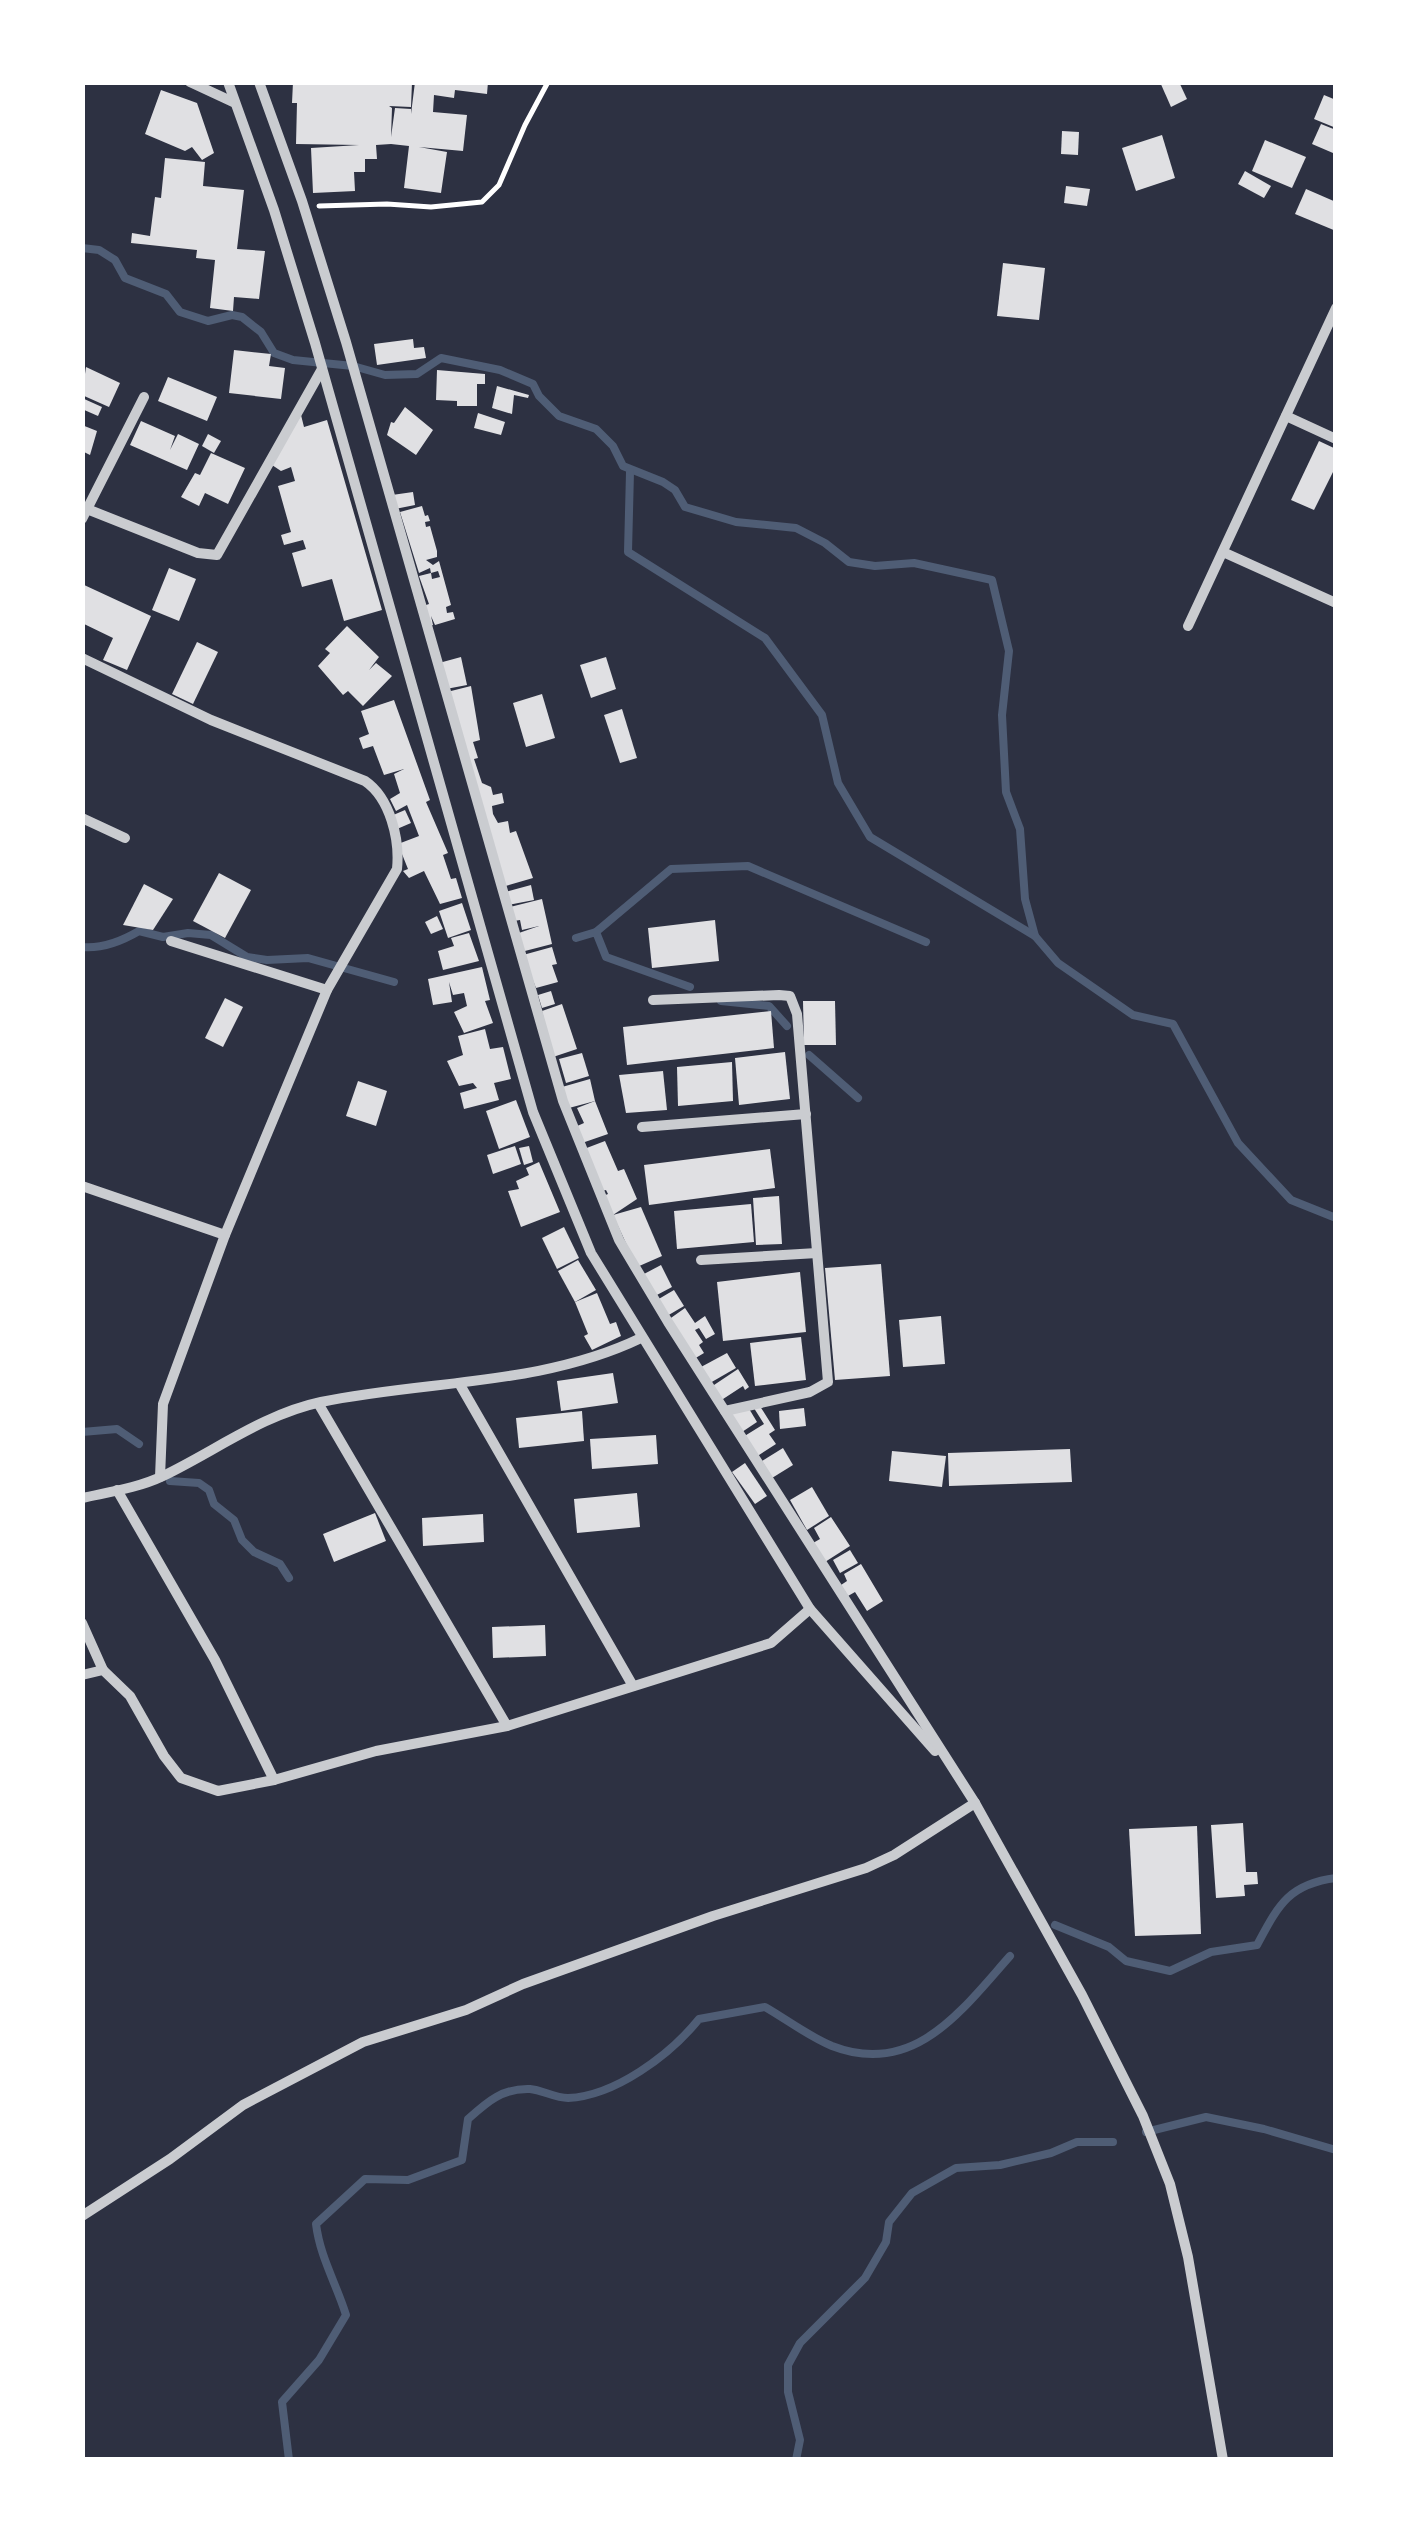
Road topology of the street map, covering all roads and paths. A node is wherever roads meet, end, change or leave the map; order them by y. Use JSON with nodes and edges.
{"nodes":[{"id":1,"x":190,"y":82,"type":"edge"},
{"id":2,"x":228,"y":82,"type":"edge"},
{"id":3,"x":259,"y":82,"type":"edge"},
{"id":4,"x":548,"y":82,"type":"edge"},
{"id":5,"x":233,"y":102,"type":"junction"},
{"id":6,"x":274,"y":210,"type":"junction"},
{"id":7,"x":1336,"y":308,"type":"edge"},
{"id":8,"x":322,"y":369,"type":"junction"},
{"id":9,"x":144,"y":396,"type":"dead end"},
{"id":10,"x":1286,"y":416,"type":"junction"},
{"id":11,"x":1336,"y":439,"type":"edge"},
{"id":12,"x":84,"y":512,"type":"edge"},
{"id":13,"x":1223,"y":552,"type":"junction"},
{"id":14,"x":1336,"y":602,"type":"edge"},
{"id":15,"x":1188,"y":626,"type":"dead end"},
{"id":16,"x":82,"y":658,"type":"edge"},
{"id":17,"x":82,"y":818,"type":"edge"},
{"id":18,"x":125,"y":838,"type":"dead end"},
{"id":19,"x":171,"y":940,"type":"dead end"},
{"id":20,"x":326,"y":990,"type":"junction"},
{"id":21,"x":653,"y":1000,"type":"dead end"},
{"id":22,"x":806,"y":1114,"type":"junction"},
{"id":23,"x":642,"y":1127,"type":"dead end"},
{"id":24,"x":82,"y":1186,"type":"edge"},
{"id":25,"x":225,"y":1234,"type":"junction"},
{"id":26,"x":817,"y":1253,"type":"junction"},
{"id":27,"x":702,"y":1260,"type":"dead end"},
{"id":28,"x":641,"y":1338,"type":"junction"},
{"id":29,"x":459,"y":1383,"type":"junction"},
{"id":30,"x":318,"y":1403,"type":"junction"},
{"id":31,"x":725,"y":1411,"type":"junction"},
{"id":32,"x":160,"y":1478,"type":"junction"},
{"id":33,"x":117,"y":1490,"type":"junction"},
{"id":34,"x":82,"y":1498,"type":"edge"},
{"id":35,"x":810,"y":1608,"type":"junction"},
{"id":36,"x":82,"y":1623,"type":"edge"},
{"id":37,"x":103,"y":1670,"type":"junction"},
{"id":38,"x":82,"y":1675,"type":"edge"},
{"id":39,"x":632,"y":1686,"type":"junction"},
{"id":40,"x":507,"y":1726,"type":"junction"},
{"id":41,"x":957,"y":1775,"type":"junction"},
{"id":42,"x":274,"y":1780,"type":"junction"},
{"id":43,"x":976,"y":1803,"type":"junction"},
{"id":44,"x":82,"y":2216,"type":"edge"},
{"id":45,"x":1223,"y":2460,"type":"edge"}],
"edges":[{"from":1,"to":5,"type":"street"},
{"from":2,"to":5,"type":"street"},
{"from":3,"to":31,"type":"street"},
{"from":4,"to":6,"type":"path"},
{"from":5,"to":6,"type":"street"},
{"from":6,"to":8,"type":"street"},
{"from":7,"to":10,"type":"street"},
{"from":8,"to":12,"type":"street"},
{"from":8,"to":28,"type":"street"},
{"from":9,"to":12,"type":"street"},
{"from":10,"to":11,"type":"street"},
{"from":10,"to":13,"type":"street"},
{"from":13,"to":14,"type":"street"},
{"from":13,"to":15,"type":"street"},
{"from":16,"to":20,"type":"street"},
{"from":17,"to":18,"type":"street"},
{"from":19,"to":20,"type":"street"},
{"from":20,"to":25,"type":"street"},
{"from":21,"to":22,"type":"street"},
{"from":22,"to":23,"type":"street"},
{"from":22,"to":26,"type":"street"},
{"from":24,"to":25,"type":"street"},
{"from":25,"to":32,"type":"street"},
{"from":26,"to":27,"type":"street"},
{"from":26,"to":31,"type":"street"},
{"from":28,"to":29,"type":"street"},
{"from":28,"to":35,"type":"street"},
{"from":29,"to":30,"type":"street"},
{"from":29,"to":39,"type":"street"},
{"from":30,"to":32,"type":"street"},
{"from":30,"to":40,"type":"street"},
{"from":31,"to":41,"type":"street"},
{"from":32,"to":33,"type":"street"},
{"from":33,"to":34,"type":"street"},
{"from":33,"to":42,"type":"street"},
{"from":35,"to":39,"type":"street"},
{"from":35,"to":41,"type":"street"},
{"from":36,"to":37,"type":"street"},
{"from":37,"to":38,"type":"street"},
{"from":37,"to":42,"type":"street"},
{"from":39,"to":40,"type":"street"},
{"from":40,"to":42,"type":"street"},
{"from":41,"to":43,"type":"street"},
{"from":43,"to":44,"type":"street"},
{"from":43,"to":45,"type":"street"}]}
